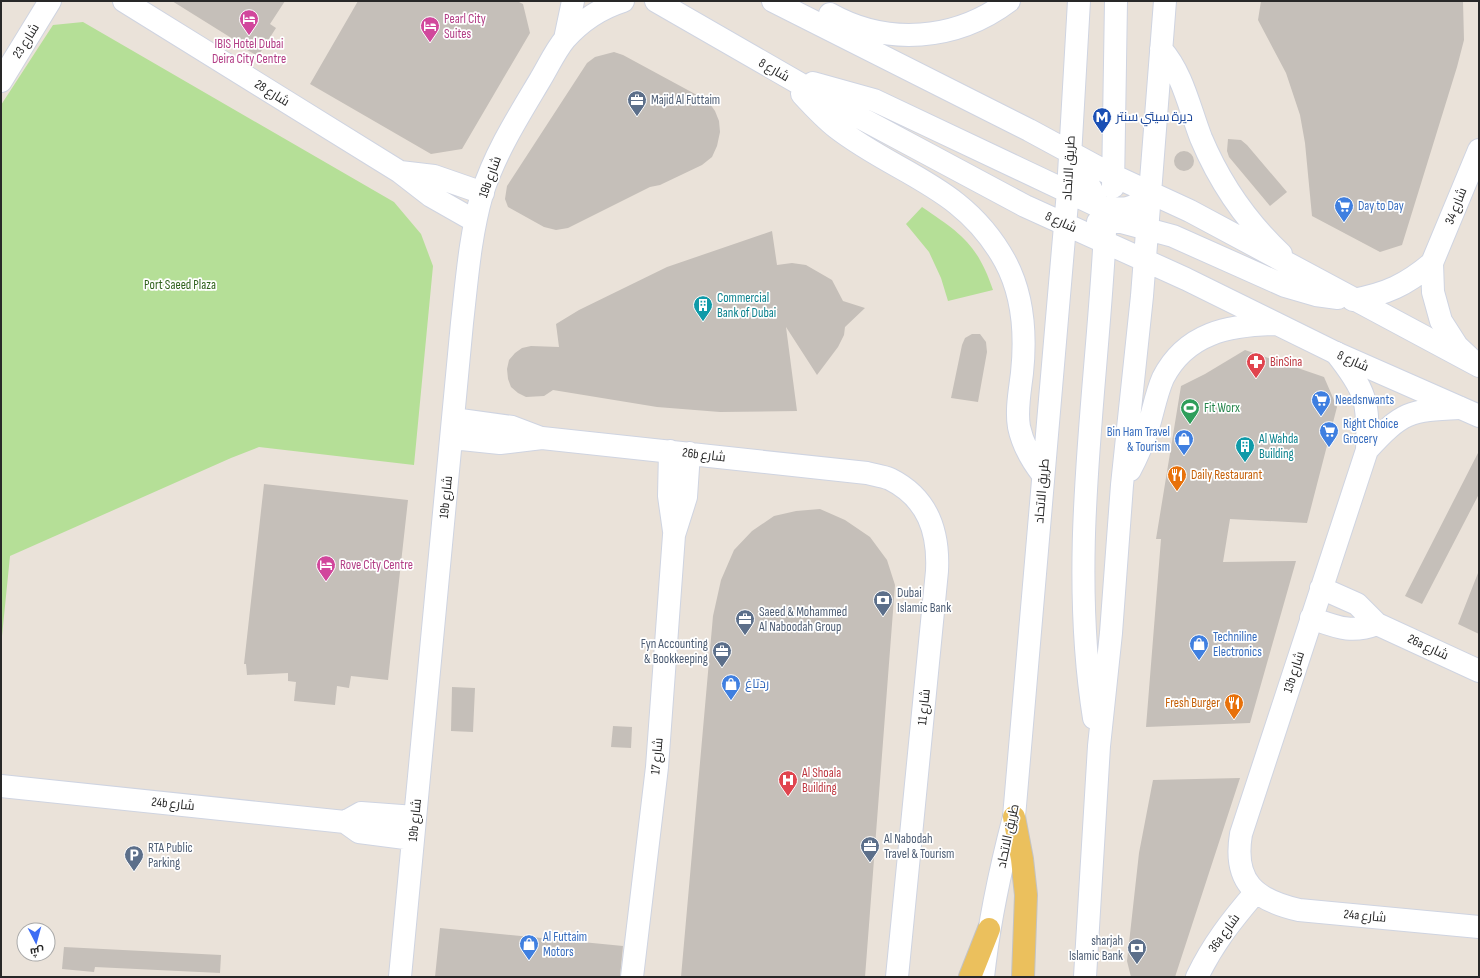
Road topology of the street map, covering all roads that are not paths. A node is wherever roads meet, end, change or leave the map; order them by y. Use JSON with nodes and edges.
{"nodes":[{"id":1,"x":32,"y":1,"type":"edge"},
{"id":2,"x":50,"y":1,"type":"edge"},
{"id":3,"x":124,"y":1,"type":"edge"},
{"id":4,"x":573,"y":1,"type":"edge"},
{"id":5,"x":623,"y":1,"type":"edge"},
{"id":6,"x":656,"y":1,"type":"edge"},
{"id":7,"x":773,"y":1,"type":"edge"},
{"id":8,"x":804,"y":1,"type":"edge"},
{"id":9,"x":1009,"y":1,"type":"edge"},
{"id":10,"x":1079,"y":1,"type":"edge"},
{"id":11,"x":1116,"y":1,"type":"edge"},
{"id":12,"x":1165,"y":1,"type":"edge"},
{"id":13,"x":565,"y":39,"type":"junction"},
{"id":14,"x":1160,"y":49,"type":"junction"},
{"id":15,"x":1,"y":53,"type":"edge"},
{"id":16,"x":786,"y":77,"type":"junction"},
{"id":17,"x":1,"y":81,"type":"edge"},
{"id":18,"x":1479,"y":150,"type":"edge"},
{"id":19,"x":1069,"y":153,"type":"junction"},
{"id":20,"x":400,"y":172,"type":"junction"},
{"id":21,"x":1112,"y":175,"type":"junction"},
{"id":22,"x":1068,"y":191,"type":"junction"},
{"id":23,"x":483,"y":193,"type":"junction"},
{"id":24,"x":1150,"y":193,"type":"junction"},
{"id":25,"x":1108,"y":220,"type":"junction"},
{"id":26,"x":475,"y":221,"type":"junction"},
{"id":27,"x":1065,"y":223,"type":"junction"},
{"id":28,"x":1147,"y":228,"type":"junction"},
{"id":29,"x":1144,"y":260,"type":"junction"},
{"id":30,"x":1432,"y":263,"type":"junction"},
{"id":31,"x":1298,"y":270,"type":"junction"},
{"id":32,"x":1353,"y":300,"type":"junction"},
{"id":33,"x":1278,"y":324,"type":"junction"},
{"id":34,"x":1336,"y":353,"type":"junction"},
{"id":35,"x":1479,"y":366,"type":"edge"},
{"id":36,"x":1469,"y":412,"type":"edge"},
{"id":37,"x":452,"y":429,"type":"junction"},
{"id":38,"x":1368,"y":450,"type":"junction"},
{"id":39,"x":680,"y":452,"type":"junction"},
{"id":40,"x":867,"y":472,"type":"joint"},
{"id":41,"x":1043,"y":475,"type":"junction"},
{"id":42,"x":1122,"y":485,"type":"junction"},
{"id":43,"x":1321,"y":588,"type":"junction"},
{"id":44,"x":1311,"y":618,"type":"junction"},
{"id":45,"x":1377,"y":624,"type":"junction"},
{"id":46,"x":1479,"y":671,"type":"edge"},
{"id":47,"x":1099,"y":746,"type":"junction"},
{"id":48,"x":1,"y":786,"type":"edge"},
{"id":49,"x":415,"y":817,"type":"junction"},
{"id":50,"x":1014,"y":817,"type":"junction"},
{"id":51,"x":345,"y":822,"type":"junction"},
{"id":52,"x":413,"y":839,"type":"junction"},
{"id":53,"x":1255,"y":893,"type":"junction"},
{"id":54,"x":1479,"y":927,"type":"edge"},
{"id":55,"x":989,"y":929,"type":"junction"},
{"id":56,"x":400,"y":977,"type":"edge"},
{"id":57,"x":632,"y":977,"type":"edge"},
{"id":58,"x":897,"y":977,"type":"edge"},
{"id":59,"x":970,"y":977,"type":"edge"},
{"id":60,"x":983,"y":977,"type":"edge"},
{"id":61,"x":1023,"y":977,"type":"edge"},
{"id":62,"x":1085,"y":977,"type":"edge"},
{"id":63,"x":1197,"y":977,"type":"edge"}],
"edges":[{"from":1,"to":15,"type":"street","name":"شارع 23"},
{"from":2,"to":17,"type":"street","name":"شارع 23"},
{"from":3,"to":20,"type":"street","name":"شارع 28"},
{"from":4,"to":13,"type":"street","name":"19b شارع"},
{"from":5,"to":13,"type":"street","name":"19b شارع"},
{"from":6,"to":16,"type":"street","name":"شارع 8"},
{"from":7,"to":19,"type":"street"},
{"from":8,"to":9,"type":"street"},
{"from":10,"to":19,"type":"street","name":"طريق الاتحاد"},
{"from":11,"to":21,"type":"street"},
{"from":12,"to":14,"type":"street"},
{"from":13,"to":23,"type":"street","name":"19b شارع"},
{"from":14,"to":24,"type":"street"},
{"from":14,"to":31,"type":"street"},
{"from":16,"to":22,"type":"street"},
{"from":16,"to":27,"type":"street","name":"شارع 8"},
{"from":16,"to":41,"type":"street"},
{"from":18,"to":30,"type":"street","name":"شارع 34"},
{"from":19,"to":21,"type":"street"},
{"from":19,"to":22,"type":"street","name":"طريق الاتحاد"},
{"from":19,"to":25,"type":"street"},
{"from":20,"to":23,"type":"street","name":"شارع 28"},
{"from":20,"to":26,"type":"street","name":"شارع 28"},
{"from":21,"to":24,"type":"street"},
{"from":21,"to":25,"type":"street"},
{"from":22,"to":25,"type":"street"},
{"from":22,"to":27,"type":"street","name":"طريق الاتحاد"},
{"from":23,"to":26,"type":"street","name":"19b شارع"},
{"from":24,"to":25,"type":"street"},
{"from":24,"to":28,"type":"street"},
{"from":24,"to":31,"type":"street"},
{"from":25,"to":27,"type":"street","name":"شارع 8"},
{"from":25,"to":28,"type":"street"},
{"from":25,"to":29,"type":"street","name":"شارع 8"},
{"from":25,"to":47,"type":"street"},
{"from":26,"to":37,"type":"street","name":"19b شارع"},
{"from":27,"to":41,"type":"street","name":"طريق الاتحاد"},
{"from":28,"to":29,"type":"street"},
{"from":28,"to":32,"type":"street"},
{"from":29,"to":33,"type":"street","name":"شارع 8"},
{"from":29,"to":42,"type":"street"},
{"from":30,"to":32,"type":"street","name":"شارع 34"},
{"from":30,"to":35,"type":"street","name":"شارع 34"},
{"from":31,"to":32,"type":"street"},
{"from":32,"to":35,"type":"street"},
{"from":33,"to":34,"type":"street","name":"شارع 8"},
{"from":33,"to":42,"type":"street"},
{"from":34,"to":36,"type":"street","name":"شارع 8"},
{"from":34,"to":38,"type":"street","name":"13b شارع"},
{"from":36,"to":38,"type":"street","name":"13b شارع"},
{"from":37,"to":39,"type":"street","name":"26b شارع"},
{"from":37,"to":49,"type":"street","name":"19b شارع"},
{"from":38,"to":43,"type":"street","name":"13b شارع"},
{"from":39,"to":40,"type":"street","name":"26b شارع"},
{"from":39,"to":57,"type":"street","name":"شارع 17"},
{"from":40,"to":58,"type":"street","name":"شارع 11"},
{"from":41,"to":50,"type":"street","name":"طريق الاتحاد"},
{"from":42,"to":47,"type":"street"},
{"from":43,"to":44,"type":"street","name":"13b شارع"},
{"from":43,"to":45,"type":"street","name":"26a شارع"},
{"from":44,"to":45,"type":"street"},
{"from":44,"to":53,"type":"street","name":"13b شارع"},
{"from":45,"to":46,"type":"street","name":"26a شارع"},
{"from":47,"to":62,"type":"street"},
{"from":48,"to":51,"type":"street","name":"24b شارع"},
{"from":49,"to":51,"type":"street"},
{"from":49,"to":52,"type":"street","name":"19b شارع"},
{"from":50,"to":55,"type":"street","name":"طريق الاتحاد"},
{"from":50,"to":61,"type":"main road"},
{"from":51,"to":52,"type":"street","name":"24b شارع"},
{"from":52,"to":56,"type":"street","name":"19b شارع"},
{"from":53,"to":54,"type":"street","name":"24a شارع"},
{"from":53,"to":63,"type":"street","name":"36a شارع"},
{"from":55,"to":59,"type":"main road"},
{"from":55,"to":60,"type":"street","name":"طريق الاتحاد"}]}
